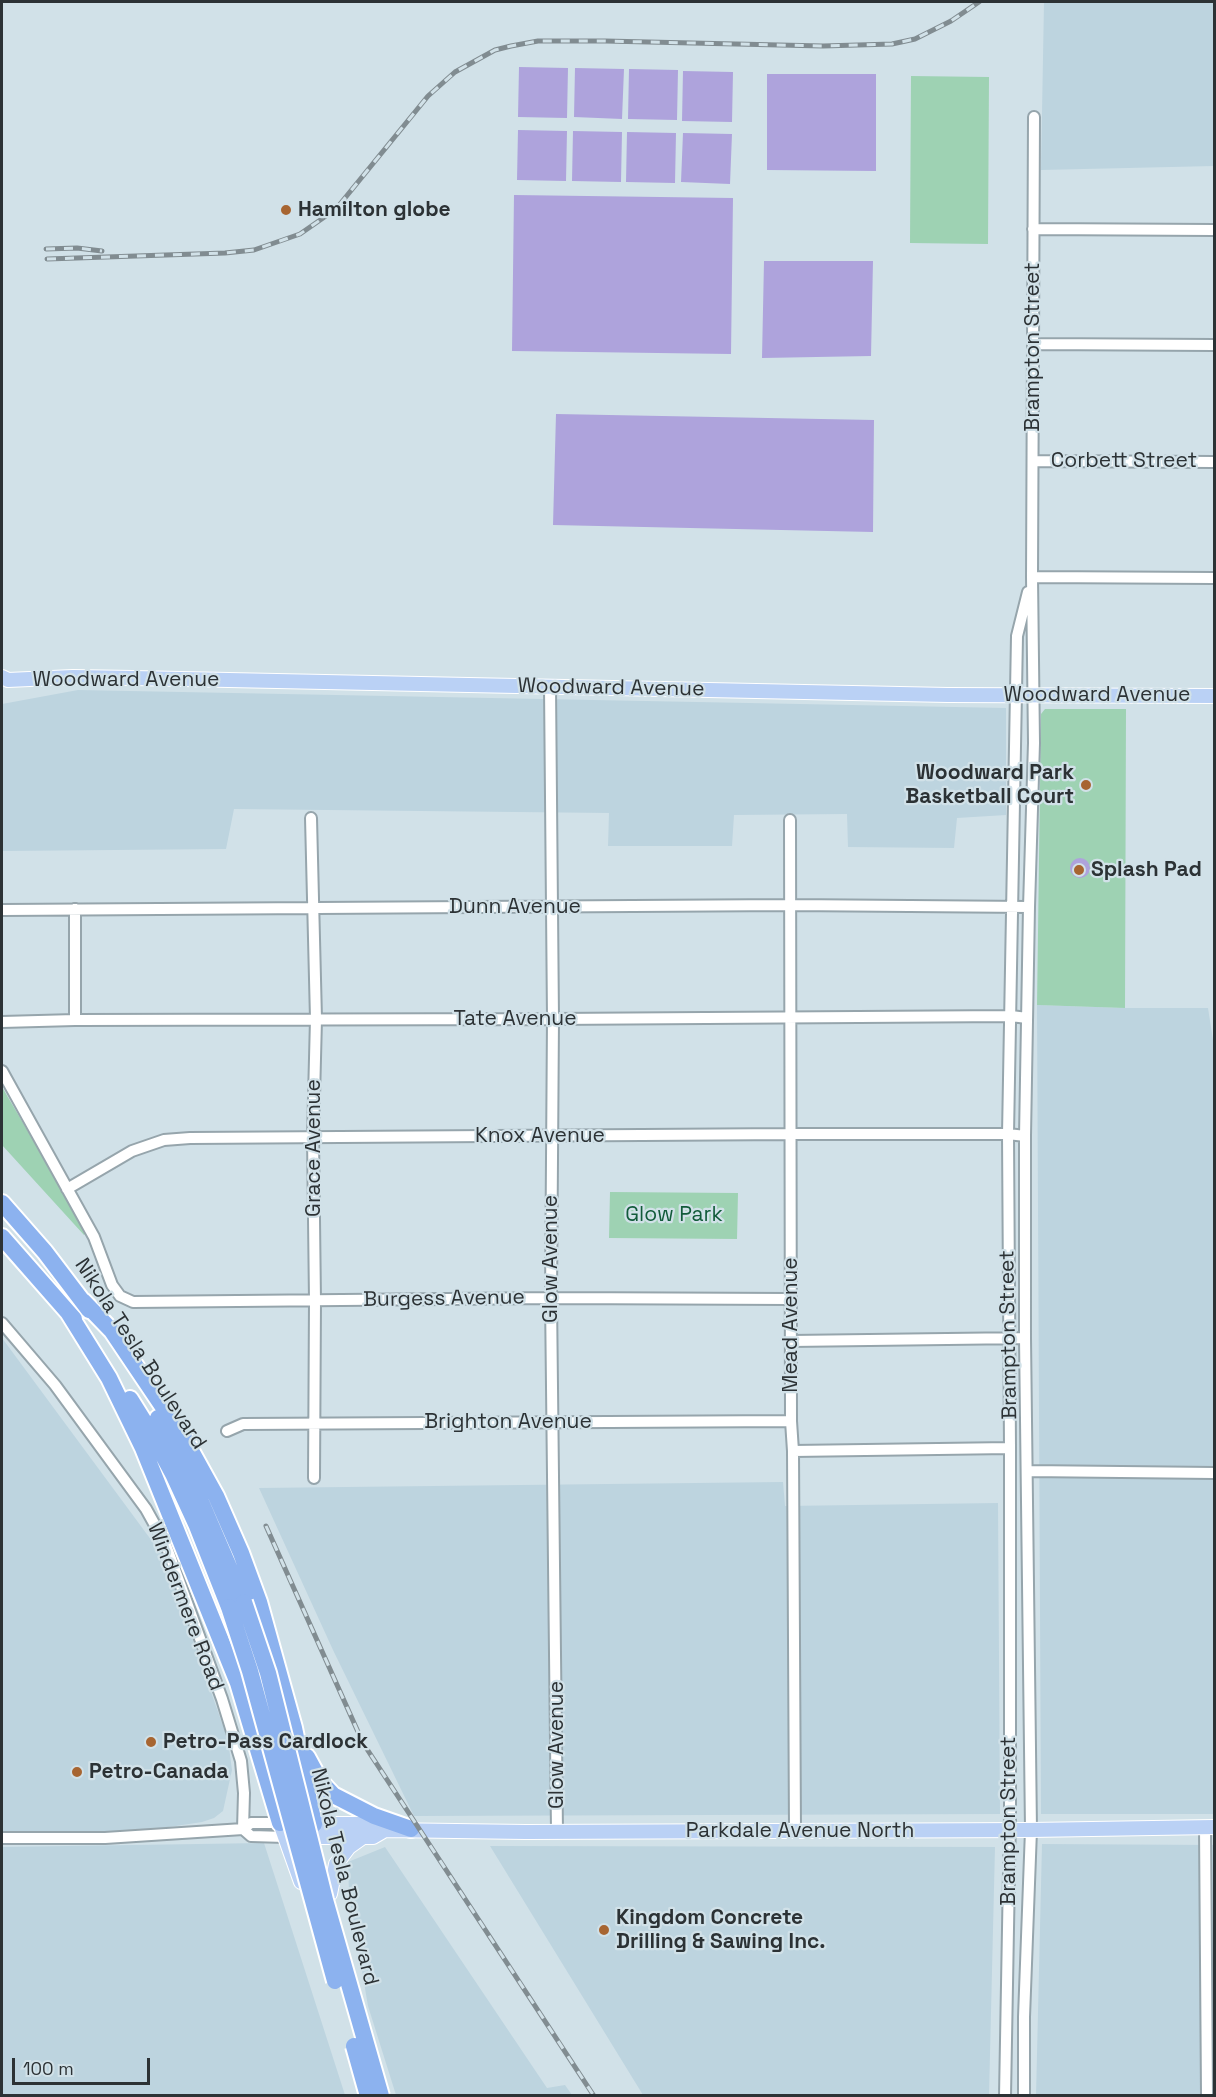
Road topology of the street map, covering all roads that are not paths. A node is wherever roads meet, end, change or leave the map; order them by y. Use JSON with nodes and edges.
{"nodes":[{"id":1,"x":1034,"y":117,"type":"dead end"},
{"id":2,"x":1033,"y":229,"type":"junction"},
{"id":3,"x":1215,"y":230,"type":"edge"},
{"id":4,"x":1034,"y":344,"type":"junction"},
{"id":5,"x":1215,"y":345,"type":"edge"},
{"id":6,"x":1033,"y":461,"type":"junction"},
{"id":7,"x":1215,"y":462,"type":"edge"},
{"id":8,"x":1032,"y":577,"type":"junction"},
{"id":9,"x":1215,"y":578,"type":"edge"},
{"id":10,"x":4,"y":681,"type":"edge"},
{"id":11,"x":550,"y":687,"type":"junction"},
{"id":12,"x":1016,"y":695,"type":"junction"},
{"id":13,"x":1034,"y":695,"type":"junction"},
{"id":14,"x":1215,"y":696,"type":"edge"},
{"id":15,"x":311,"y":818,"type":"dead end"},
{"id":16,"x":790,"y":820,"type":"dead end"},
{"id":17,"x":790,"y":905,"type":"junction"},
{"id":18,"x":552,"y":906,"type":"junction"},
{"id":19,"x":1013,"y":906,"type":"junction"},
{"id":20,"x":1029,"y":907,"type":"junction"},
{"id":21,"x":75,"y":909,"type":"junction"},
{"id":22,"x":313,"y":909,"type":"junction"},
{"id":23,"x":2,"y":910,"type":"edge"},
{"id":24,"x":1011,"y":1016,"type":"junction"},
{"id":25,"x":790,"y":1017,"type":"junction"},
{"id":26,"x":1027,"y":1018,"type":"junction"},
{"id":27,"x":316,"y":1019,"type":"junction"},
{"id":28,"x":553,"y":1019,"type":"junction"},
{"id":29,"x":75,"y":1020,"type":"junction"},
{"id":30,"x":2,"y":1022,"type":"edge"},
{"id":31,"x":2,"y":1071,"type":"edge"},
{"id":32,"x":792,"y":1134,"type":"junction"},
{"id":33,"x":1008,"y":1134,"type":"junction"},
{"id":34,"x":552,"y":1136,"type":"junction"},
{"id":35,"x":1025,"y":1136,"type":"junction"},
{"id":36,"x":313,"y":1137,"type":"junction"},
{"id":37,"x":67,"y":1189,"type":"junction"},
{"id":38,"x":2,"y":1203,"type":"edge"},
{"id":39,"x":2,"y":1237,"type":"edge"},
{"id":40,"x":551,"y":1298,"type":"junction"},
{"id":41,"x":791,"y":1299,"type":"junction"},
{"id":42,"x":83,"y":1301,"type":"junction"},
{"id":43,"x":315,"y":1301,"type":"junction"},
{"id":44,"x":68,"y":1312,"type":"junction"},
{"id":45,"x":2,"y":1323,"type":"edge"},
{"id":46,"x":1025,"y":1338,"type":"junction"},
{"id":47,"x":1008,"y":1339,"type":"junction"},
{"id":48,"x":791,"y":1341,"type":"junction"},
{"id":49,"x":553,"y":1421,"type":"junction"},
{"id":50,"x":791,"y":1421,"type":"junction"},
{"id":51,"x":315,"y":1423,"type":"junction"},
{"id":52,"x":227,"y":1431,"type":"dead end"},
{"id":53,"x":1010,"y":1448,"type":"junction"},
{"id":54,"x":793,"y":1452,"type":"junction"},
{"id":55,"x":1028,"y":1471,"type":"junction"},
{"id":56,"x":1215,"y":1473,"type":"edge"},
{"id":57,"x":314,"y":1478,"type":"dead end"},
{"id":58,"x":236,"y":1604,"type":"junction"},
{"id":59,"x":294,"y":1728,"type":"junction"},
{"id":60,"x":1210,"y":1827,"type":"edge"},
{"id":61,"x":243,"y":1829,"type":"junction"},
{"id":62,"x":411,"y":1829,"type":"junction"},
{"id":63,"x":299,"y":1830,"type":"junction"},
{"id":64,"x":385,"y":1830,"type":"junction"},
{"id":65,"x":1010,"y":1830,"type":"junction"},
{"id":66,"x":1031,"y":1830,"type":"junction"},
{"id":67,"x":557,"y":1831,"type":"junction"},
{"id":68,"x":795,"y":1831,"type":"junction"},
{"id":69,"x":363,"y":1837,"type":"junction"},
{"id":70,"x":2,"y":1838,"type":"edge"},
{"id":71,"x":330,"y":1894,"type":"junction"},
{"id":72,"x":340,"y":1943,"type":"junction"},
{"id":73,"x":341,"y":1978,"type":"junction"},
{"id":74,"x":1024,"y":2017,"type":"junction"},
{"id":75,"x":1006,"y":2021,"type":"junction"},
{"id":76,"x":368,"y":2096,"type":"edge"},
{"id":77,"x":378,"y":2096,"type":"edge"},
{"id":78,"x":1005,"y":2096,"type":"edge"},
{"id":79,"x":1024,"y":2096,"type":"edge"},
{"id":80,"x":1206,"y":2096,"type":"edge"}],
"edges":[{"from":1,"to":2,"type":"street","name":"Brampton Street"},
{"from":2,"to":3,"type":"street"},
{"from":2,"to":4,"type":"street","name":"Brampton Street"},
{"from":4,"to":5,"type":"street"},
{"from":4,"to":6,"type":"street","name":"Brampton Street"},
{"from":6,"to":7,"type":"street","name":"Corbett Street"},
{"from":6,"to":8,"type":"street","name":"Brampton Street"},
{"from":8,"to":9,"type":"street"},
{"from":8,"to":12,"type":"street","name":"Brampton Street"},
{"from":8,"to":13,"type":"street","name":"Brampton Street"},
{"from":10,"to":11,"type":"main road","name":"Woodward Avenue"},
{"from":11,"to":12,"type":"main road","name":"Woodward Avenue"},
{"from":11,"to":18,"type":"street","name":"Glow Avenue"},
{"from":12,"to":13,"type":"main road","name":"Woodward Avenue"},
{"from":12,"to":19,"type":"street","name":"Brampton Street"},
{"from":13,"to":14,"type":"main road","name":"Woodward Avenue"},
{"from":13,"to":20,"type":"street","name":"Brampton Street"},
{"from":15,"to":22,"type":"street","name":"Grace Avenue"},
{"from":16,"to":17,"type":"street","name":"Mead Avenue"},
{"from":17,"to":18,"type":"street","name":"Dunn Avenue"},
{"from":17,"to":19,"type":"street","name":"Dunn Avenue"},
{"from":17,"to":25,"type":"street","name":"Mead Avenue"},
{"from":18,"to":22,"type":"street","name":"Dunn Avenue"},
{"from":18,"to":28,"type":"street","name":"Glow Avenue"},
{"from":19,"to":20,"type":"street","name":"Dunn Avenue"},
{"from":19,"to":24,"type":"street","name":"Brampton Street"},
{"from":20,"to":26,"type":"street","name":"Brampton Street"},
{"from":21,"to":22,"type":"street","name":"Dunn Avenue"},
{"from":21,"to":23,"type":"street","name":"Dunn Avenue"},
{"from":21,"to":29,"type":"street"},
{"from":22,"to":27,"type":"street","name":"Grace Avenue"},
{"from":24,"to":25,"type":"street","name":"Tate Avenue"},
{"from":24,"to":26,"type":"street","name":"Tate Avenue"},
{"from":24,"to":33,"type":"street","name":"Brampton Street"},
{"from":25,"to":28,"type":"street","name":"Tate Avenue"},
{"from":25,"to":32,"type":"street","name":"Mead Avenue"},
{"from":26,"to":35,"type":"street","name":"Brampton Street"},
{"from":27,"to":28,"type":"street","name":"Tate Avenue"},
{"from":27,"to":29,"type":"street","name":"Tate Avenue"},
{"from":27,"to":36,"type":"street","name":"Grace Avenue"},
{"from":28,"to":34,"type":"street","name":"Glow Avenue"},
{"from":29,"to":30,"type":"street","name":"Tate Avenue"},
{"from":31,"to":37,"type":"street"},
{"from":32,"to":33,"type":"street","name":"Knox Avenue"},
{"from":32,"to":34,"type":"street","name":"Knox Avenue"},
{"from":32,"to":41,"type":"street","name":"Mead Avenue"},
{"from":33,"to":35,"type":"street","name":"Knox Avenue"},
{"from":33,"to":47,"type":"street","name":"Brampton Street"},
{"from":34,"to":36,"type":"street","name":"Knox Avenue"},
{"from":34,"to":40,"type":"street","name":"Glow Avenue"},
{"from":35,"to":46,"type":"street","name":"Brampton Street"},
{"from":36,"to":37,"type":"street","name":"Knox Avenue"},
{"from":36,"to":43,"type":"street","name":"Grace Avenue"},
{"from":37,"to":43,"type":"street","name":"Burgess Avenue"},
{"from":38,"to":42,"type":"highway","name":"Nikola Tesla Boulevard"},
{"from":39,"to":44,"type":"highway","name":"Nikola Tesla Boulevard"},
{"from":40,"to":41,"type":"street","name":"Burgess Avenue"},
{"from":40,"to":43,"type":"street","name":"Burgess Avenue"},
{"from":40,"to":49,"type":"street","name":"Glow Avenue"},
{"from":41,"to":48,"type":"street","name":"Mead Avenue"},
{"from":42,"to":58,"type":"highway","name":"Nikola Tesla Boulevard"},
{"from":42,"to":59,"type":"highway"},
{"from":43,"to":51,"type":"street","name":"Grace Avenue"},
{"from":44,"to":58,"type":"highway","name":"Nikola Tesla Boulevard"},
{"from":44,"to":63,"type":"highway"},
{"from":45,"to":61,"type":"street","name":"Windermere Road"},
{"from":46,"to":47,"type":"street"},
{"from":46,"to":55,"type":"street","name":"Brampton Street"},
{"from":47,"to":48,"type":"street"},
{"from":47,"to":53,"type":"street","name":"Brampton Street"},
{"from":48,"to":50,"type":"street","name":"Mead Avenue"},
{"from":49,"to":50,"type":"street","name":"Brighton Avenue"},
{"from":49,"to":51,"type":"street","name":"Brighton Avenue"},
{"from":49,"to":67,"type":"street","name":"Glow Avenue"},
{"from":50,"to":54,"type":"street","name":"Mead Avenue"},
{"from":51,"to":52,"type":"street","name":"Brighton Avenue"},
{"from":51,"to":57,"type":"street","name":"Grace Avenue"},
{"from":53,"to":54,"type":"street"},
{"from":53,"to":65,"type":"street","name":"Brampton Street"},
{"from":54,"to":68,"type":"street","name":"Mead Avenue"},
{"from":55,"to":56,"type":"street"},
{"from":55,"to":66,"type":"street","name":"Brampton Street"},
{"from":58,"to":76,"type":"highway","name":"Nikola Tesla Boulevard","bridge":true},
{"from":58,"to":77,"type":"highway","name":"Nikola Tesla Boulevard","bridge":true},
{"from":59,"to":62,"type":"highway"},
{"from":59,"to":63,"type":"highway"},
{"from":60,"to":66,"type":"main road","name":"Parkdale Avenue North"},
{"from":60,"to":80,"type":"street"},
{"from":61,"to":63,"type":"street","name":"Parkdale Avenue North"},
{"from":61,"to":70,"type":"street","name":"Parkdale Avenue North"},
{"from":62,"to":64,"type":"main road","name":"Parkdale Avenue North"},
{"from":62,"to":67,"type":"main road","name":"Parkdale Avenue North"},
{"from":63,"to":64,"type":"main road","name":"Parkdale Avenue North"},
{"from":63,"to":69,"type":"main road","name":"Parkdale Avenue North"},
{"from":63,"to":71,"type":"main road"},
{"from":63,"to":72,"type":"main road"},
{"from":63,"to":73,"type":"main road"},
{"from":64,"to":69,"type":"main road","name":"Parkdale Avenue North"},
{"from":65,"to":66,"type":"main road","name":"Parkdale Avenue North"},
{"from":65,"to":68,"type":"main road","name":"Parkdale Avenue North"},
{"from":65,"to":75,"type":"street","name":"Brampton Street"},
{"from":66,"to":74,"type":"street","name":"Brampton Street"},
{"from":67,"to":68,"type":"main road","name":"Parkdale Avenue North"},
{"from":69,"to":71,"type":"main road"},
{"from":71,"to":72,"type":"main road"},
{"from":72,"to":73,"type":"main road"},
{"from":73,"to":77,"type":"main road"},
{"from":74,"to":75,"type":"street"},
{"from":74,"to":79,"type":"street","name":"Brampton Street"},
{"from":75,"to":78,"type":"street","name":"Brampton Street"}]}
